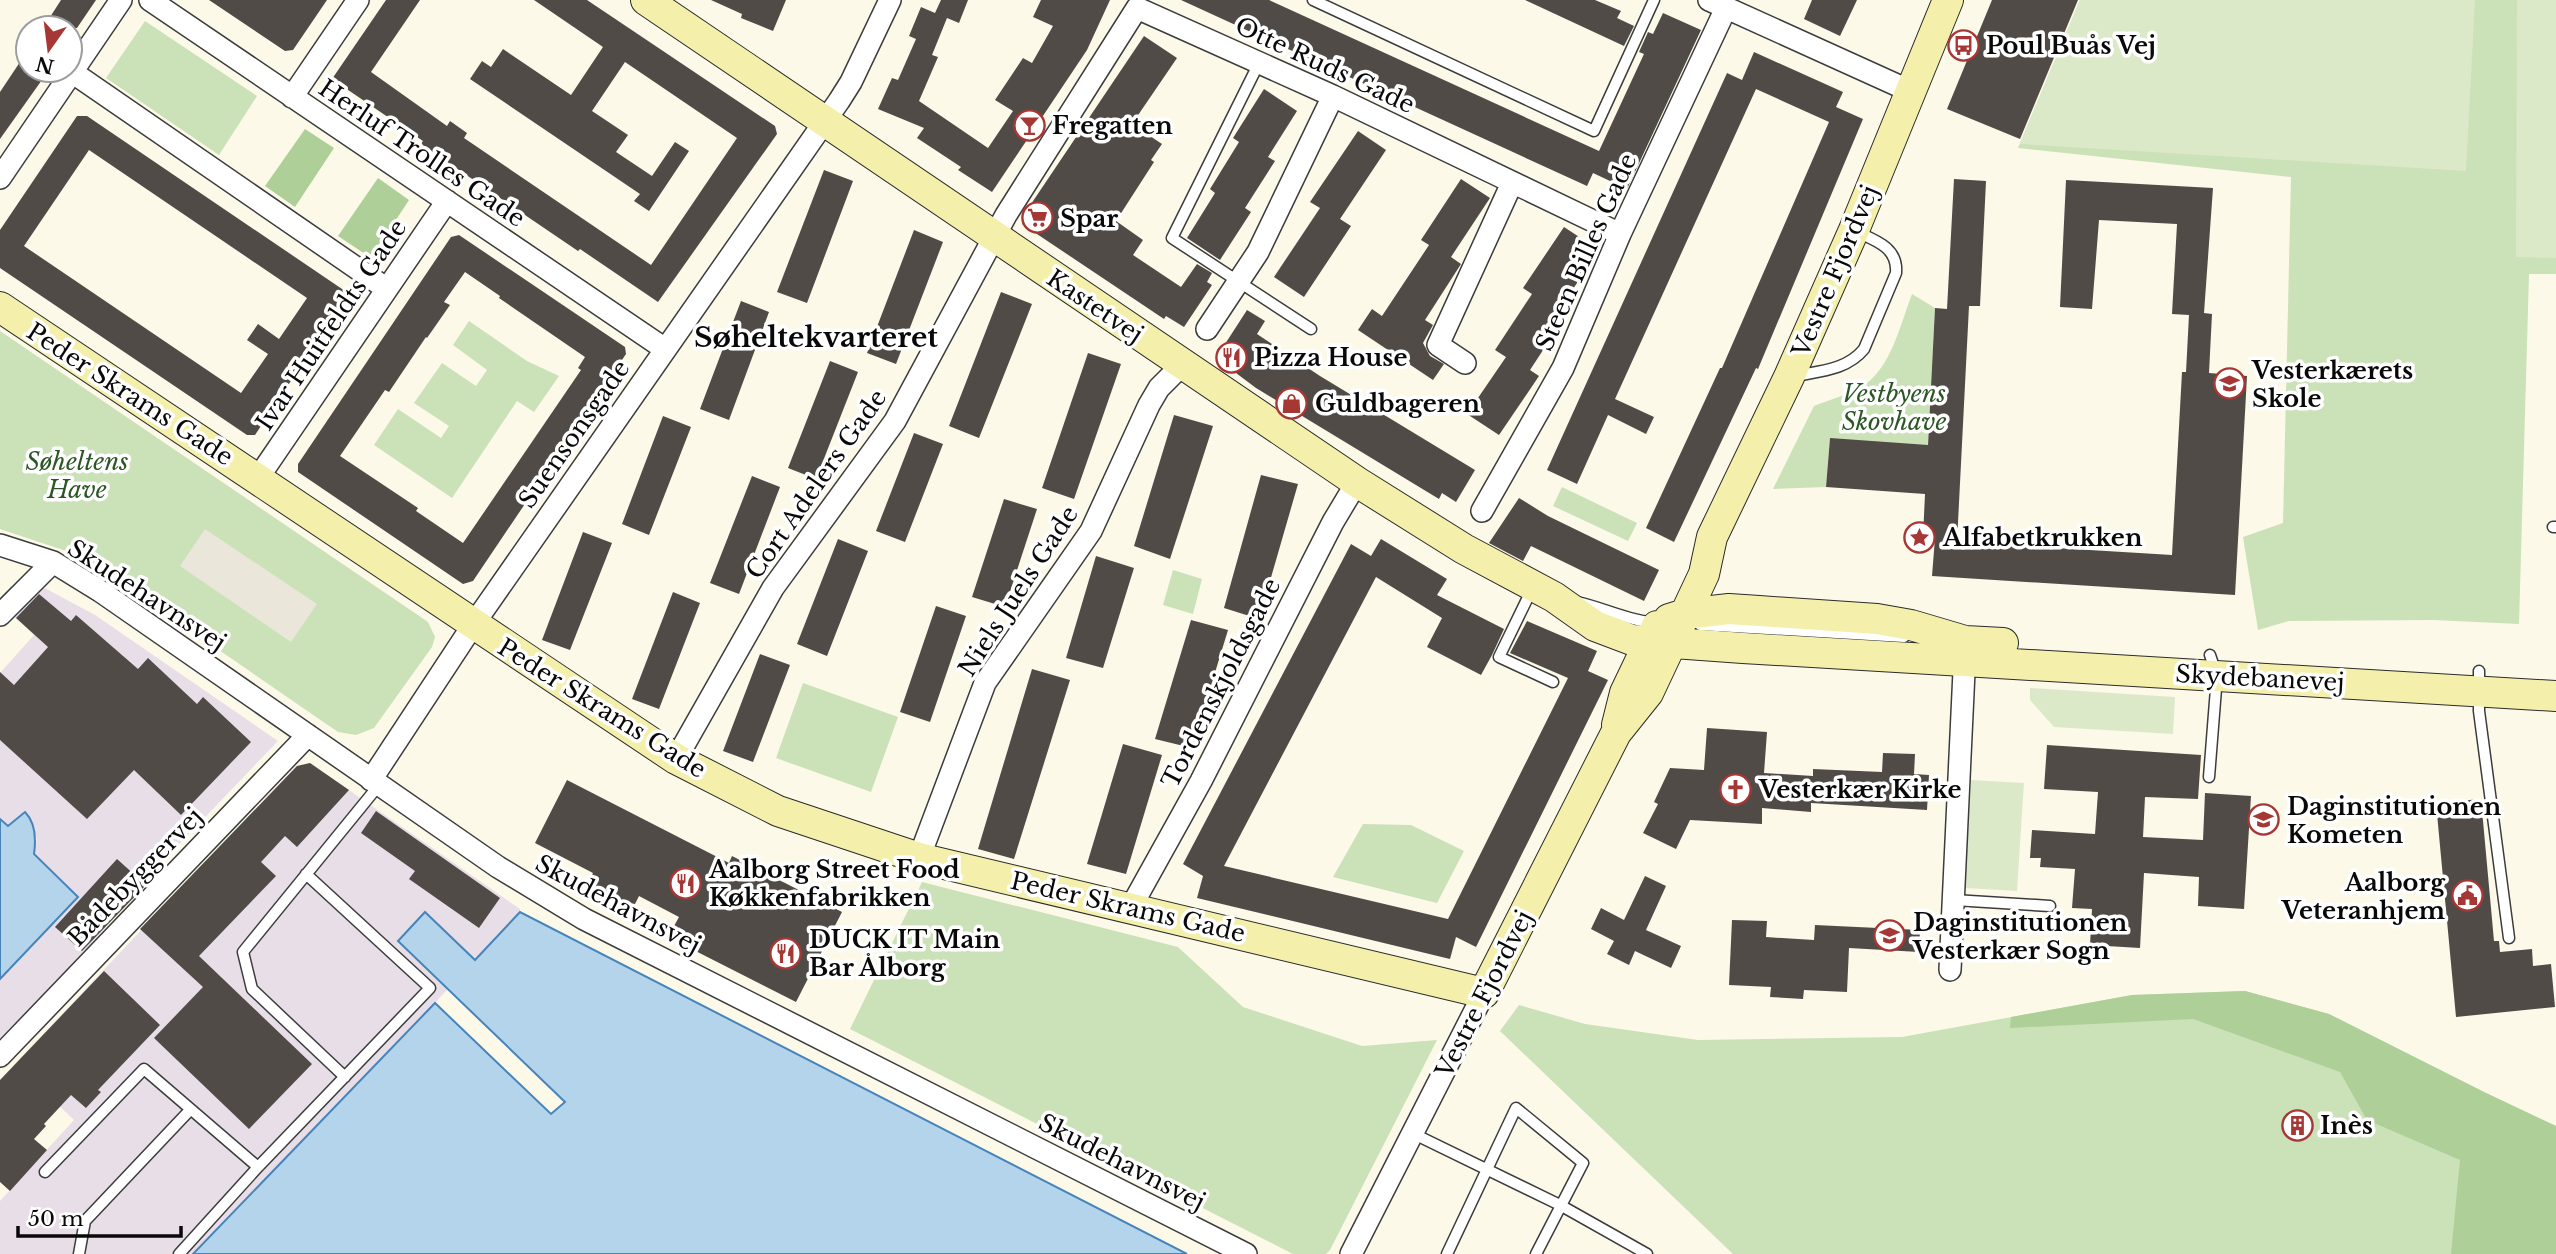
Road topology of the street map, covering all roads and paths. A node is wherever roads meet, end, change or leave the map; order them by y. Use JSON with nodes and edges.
{"nodes":[{"id":1,"x":121,"y":0,"type":"edge"},
{"id":2,"x":150,"y":0,"type":"edge"},
{"id":3,"x":358,"y":0,"type":"edge"},
{"id":4,"x":646,"y":0,"type":"edge"},
{"id":5,"x":890,"y":0,"type":"edge"},
{"id":6,"x":1313,"y":0,"type":"edge"},
{"id":7,"x":1654,"y":0,"type":"edge"},
{"id":8,"x":1948,"y":0,"type":"edge"},
{"id":9,"x":1718,"y":4,"type":"edge"},
{"id":10,"x":84,"y":54,"type":"edge"},
{"id":11,"x":1259,"y":63,"type":"junction"},
{"id":12,"x":84,"y":80,"type":"edge"},
{"id":13,"x":64,"y":84,"type":"edge"},
{"id":14,"x":1910,"y":91,"type":"junction"},
{"id":15,"x":1334,"y":96,"type":"junction"},
{"id":16,"x":292,"y":97,"type":"junction"},
{"id":17,"x":825,"y":122,"type":"junction"},
{"id":18,"x":0,"y":178,"type":"edge"},
{"id":19,"x":1512,"y":183,"type":"junction"},
{"id":20,"x":447,"y":201,"type":"junction"},
{"id":21,"x":1854,"y":230,"type":"junction"},
{"id":22,"x":1620,"y":234,"type":"junction"},
{"id":23,"x":994,"y":237,"type":"junction"},
{"id":24,"x":1238,"y":282,"type":"junction"},
{"id":25,"x":387,"y":289,"type":"junction"},
{"id":26,"x":0,"y":307,"type":"edge"},
{"id":27,"x":1207,"y":329,"type":"dead end"},
{"id":28,"x":1311,"y":329,"type":"dead end"},
{"id":29,"x":665,"y":349,"type":"junction"},
{"id":30,"x":1465,"y":363,"type":"dead end"},
{"id":31,"x":1182,"y":365,"type":"junction"},
{"id":32,"x":1789,"y":377,"type":"junction"},
{"id":33,"x":258,"y":478,"type":"junction"},
{"id":34,"x":1357,"y":482,"type":"junction"},
{"id":35,"x":1482,"y":511,"type":"dead end"},
{"id":36,"x":0,"y":545,"type":"edge"},
{"id":37,"x":53,"y":562,"type":"junction"},
{"id":38,"x":1544,"y":592,"type":"junction"},
{"id":39,"x":0,"y":615,"type":"edge"},
{"id":40,"x":473,"y":625,"type":"junction"},
{"id":41,"x":1669,"y":629,"type":"junction"},
{"id":42,"x":1965,"y":651,"type":"junction"},
{"id":43,"x":2214,"y":665,"type":"junction"},
{"id":44,"x":2556,"y":676,"type":"edge"},
{"id":45,"x":2479,"y":681,"type":"junction"},
{"id":46,"x":1553,"y":682,"type":"dead end"},
{"id":47,"x":2556,"y":696,"type":"edge"},
{"id":48,"x":308,"y":734,"type":"junction"},
{"id":49,"x":676,"y":759,"type":"junction"},
{"id":50,"x":2209,"y":776,"type":"dead end"},
{"id":51,"x":375,"y":782,"type":"junction"},
{"id":52,"x":919,"y":858,"type":"junction"},
{"id":53,"x":306,"y":874,"type":"junction"},
{"id":54,"x":1954,"y":900,"type":"junction"},
{"id":55,"x":2050,"y":906,"type":"dead end"},
{"id":56,"x":1131,"y":907,"type":"junction"},
{"id":57,"x":2509,"y":938,"type":"dead end"},
{"id":58,"x":1950,"y":970,"type":"dead end"},
{"id":59,"x":1484,"y":993,"type":"junction"},
{"id":60,"x":0,"y":1056,"type":"edge"},
{"id":61,"x":345,"y":1077,"type":"junction"},
{"id":62,"x":190,"y":1110,"type":"junction"},
{"id":63,"x":1414,"y":1134,"type":"junction"},
{"id":64,"x":258,"y":1167,"type":"junction"},
{"id":65,"x":1487,"y":1168,"type":"junction"},
{"id":66,"x":45,"y":1172,"type":"dead end"},
{"id":67,"x":1560,"y":1205,"type":"junction"},
{"id":68,"x":79,"y":1254,"type":"edge"},
{"id":69,"x":179,"y":1254,"type":"edge"},
{"id":70,"x":1246,"y":1254,"type":"edge"},
{"id":71,"x":1351,"y":1254,"type":"edge"},
{"id":72,"x":1447,"y":1254,"type":"edge"},
{"id":73,"x":1536,"y":1254,"type":"edge"},
{"id":74,"x":1647,"y":1254,"type":"edge"}],
"edges":[{"from":1,"to":10,"type":"street"},
{"from":2,"to":16,"type":"street","name":"Herluf Trolles Gade"},
{"from":3,"to":16,"type":"street"},
{"from":4,"to":17,"type":"street","name":"Kastetvej"},
{"from":5,"to":17,"type":"street","name":"Suensonsgade"},
{"from":6,"to":7,"type":"lane"},
{"from":8,"to":14,"type":"street","name":"Vestre Fjordvej"},
{"from":9,"to":14,"type":"street"},
{"from":9,"to":22,"type":"street","name":"Steen Billes Gade"},
{"from":11,"to":15,"type":"street","name":"Otte Ruds Gade"},
{"from":11,"to":23,"type":"street","name":"Otte Ruds Gade"},
{"from":11,"to":24,"type":"lane"},
{"from":12,"to":25,"type":"street"},
{"from":13,"to":18,"type":"street"},
{"from":14,"to":21,"type":"street","name":"Vestre Fjordvej"},
{"from":15,"to":19,"type":"street","name":"Otte Ruds Gade"},
{"from":15,"to":24,"type":"street"},
{"from":16,"to":20,"type":"street","name":"Herluf Trolles Gade"},
{"from":17,"to":23,"type":"street","name":"Kastetvej"},
{"from":17,"to":29,"type":"street","name":"Suensonsgade"},
{"from":19,"to":22,"type":"street","name":"Otte Ruds Gade"},
{"from":19,"to":30,"type":"street"},
{"from":20,"to":25,"type":"street","name":"Ivar Huitfeldts Gade"},
{"from":20,"to":29,"type":"street","name":"Herluf Trolles Gade"},
{"from":21,"to":32,"type":"street","name":"Vestre Fjordvej"},
{"from":21,"to":32,"type":"lane"},
{"from":22,"to":35,"type":"street","name":"Steen Billes Gade"},
{"from":23,"to":31,"type":"street","name":"Kastetvej"},
{"from":23,"to":49,"type":"street","name":"Cort Adelers Gade"},
{"from":24,"to":27,"type":"street"},
{"from":24,"to":28,"type":"lane"},
{"from":25,"to":33,"type":"street","name":"Ivar Huitfeldts Gade"},
{"from":26,"to":33,"type":"street","name":"Peder Skrams Gade"},
{"from":29,"to":40,"type":"street","name":"Suensonsgade"},
{"from":31,"to":34,"type":"street","name":"Kastetvej"},
{"from":31,"to":52,"type":"street","name":"Niels Juels Gade"},
{"from":32,"to":41,"type":"street","name":"Vestre Fjordvej"},
{"from":33,"to":40,"type":"street","name":"Peder Skrams Gade"},
{"from":34,"to":38,"type":"street","name":"Kastetvej"},
{"from":34,"to":56,"type":"street","name":"Tordenskjoldsgade"},
{"from":36,"to":37,"type":"street","name":"Skudehavnsvej"},
{"from":37,"to":39,"type":"street"},
{"from":37,"to":48,"type":"street","name":"Skudehavnsvej"},
{"from":38,"to":41,"type":"street","name":"Kastetvej"},
{"from":38,"to":46,"type":"lane"},
{"from":40,"to":49,"type":"street","name":"Peder Skrams Gade"},
{"from":40,"to":51,"type":"street","name":"Suensonsgade"},
{"from":41,"to":42,"type":"street","name":"Skydebanevej"},
{"from":41,"to":59,"type":"street","name":"Vestre Fjordvej"},
{"from":42,"to":43,"type":"street","name":"Skydebanevej"},
{"from":42,"to":54,"type":"street"},
{"from":43,"to":45,"type":"street","name":"Skydebanevej"},
{"from":43,"to":50,"type":"lane"},
{"from":44,"to":45,"type":"street","name":"Skydebanevej"},
{"from":45,"to":47,"type":"street","name":"Skydebanevej"},
{"from":45,"to":57,"type":"lane"},
{"from":48,"to":51,"type":"street","name":"Skudehavnsvej"},
{"from":48,"to":60,"type":"street","name":"Bådebyggervej"},
{"from":49,"to":52,"type":"street","name":"Peder Skrams Gade"},
{"from":51,"to":53,"type":"lane"},
{"from":51,"to":70,"type":"street","name":"Skudehavnsvej"},
{"from":52,"to":56,"type":"street","name":"Peder Skrams Gade"},
{"from":53,"to":61,"type":"lane"},
{"from":53,"to":61,"type":"lane"},
{"from":54,"to":55,"type":"lane"},
{"from":54,"to":58,"type":"street"},
{"from":56,"to":59,"type":"street","name":"Peder Skrams Gade"},
{"from":59,"to":63,"type":"street","name":"Vestre Fjordvej"},
{"from":61,"to":64,"type":"lane"},
{"from":62,"to":64,"type":"lane"},
{"from":62,"to":66,"type":"lane"},
{"from":62,"to":68,"type":"lane"},
{"from":63,"to":65,"type":"lane"},
{"from":63,"to":71,"type":"street","name":"Vestre Fjordvej"},
{"from":64,"to":69,"type":"lane"},
{"from":65,"to":67,"type":"lane"},
{"from":65,"to":67,"type":"lane"},
{"from":65,"to":72,"type":"lane"},
{"from":67,"to":73,"type":"lane"},
{"from":67,"to":74,"type":"lane"}]}
